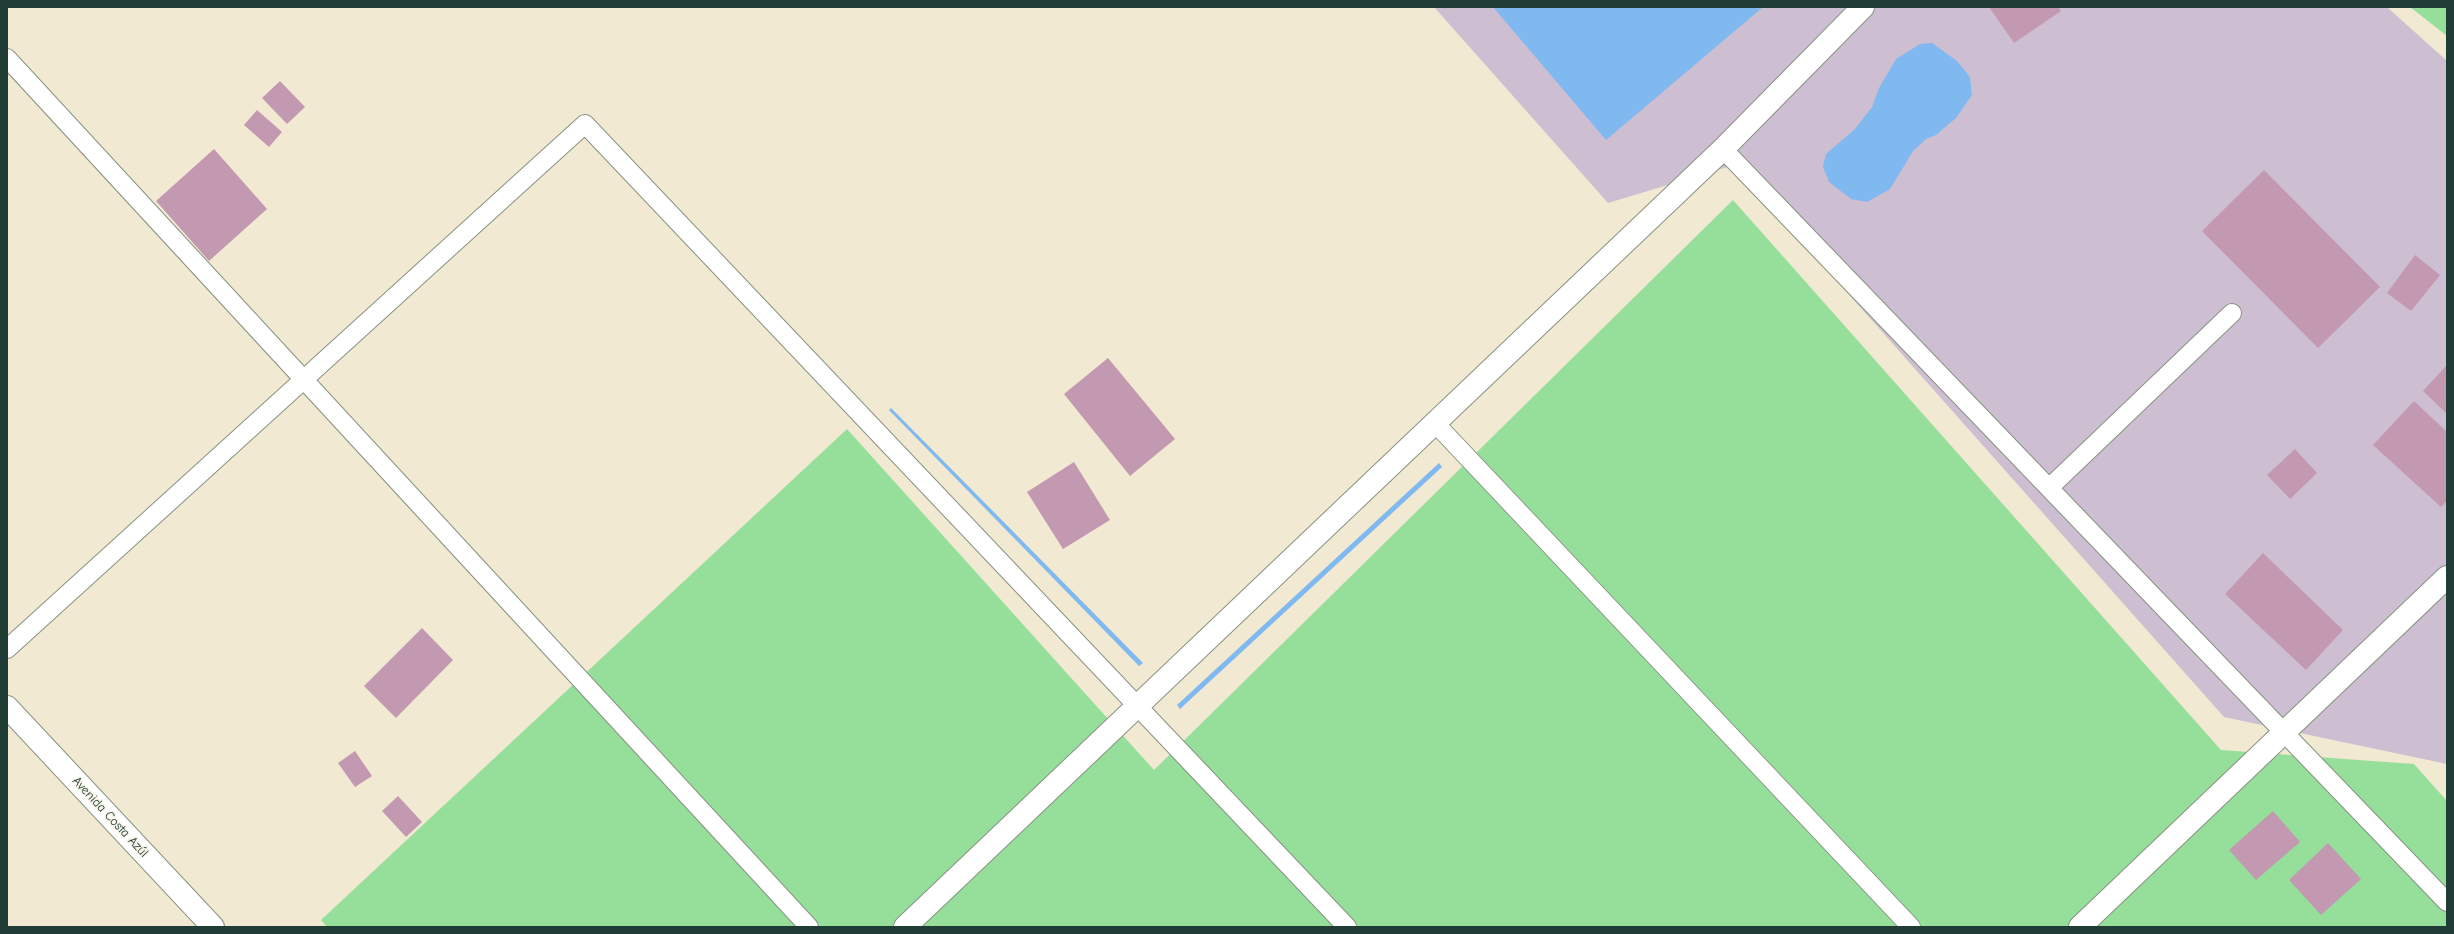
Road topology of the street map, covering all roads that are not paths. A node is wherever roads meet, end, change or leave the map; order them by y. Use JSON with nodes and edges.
{"nodes":[{"id":1,"x":1863,"y":7,"type":"edge"},
{"id":2,"x":7,"y":58,"type":"edge"},
{"id":3,"x":1723,"y":149,"type":"junction"},
{"id":4,"x":2232,"y":314,"type":"dead end"},
{"id":5,"x":303,"y":379,"type":"junction"},
{"id":6,"x":1435,"y":423,"type":"junction"},
{"id":7,"x":2049,"y":488,"type":"junction"},
{"id":8,"x":2447,"y":577,"type":"edge"},
{"id":9,"x":7,"y":650,"type":"edge"},
{"id":10,"x":1137,"y":706,"type":"junction"},
{"id":11,"x":7,"y":707,"type":"edge"},
{"id":12,"x":2284,"y":732,"type":"junction"},
{"id":13,"x":2447,"y":902,"type":"edge"},
{"id":14,"x":213,"y":927,"type":"edge"},
{"id":15,"x":809,"y":927,"type":"edge"},
{"id":16,"x":905,"y":927,"type":"edge"},
{"id":17,"x":1347,"y":927,"type":"edge"},
{"id":18,"x":1912,"y":927,"type":"edge"},
{"id":19,"x":2080,"y":927,"type":"edge"}],
"edges":[{"from":1,"to":3,"type":"street"},
{"from":2,"to":5,"type":"lane"},
{"from":3,"to":6,"type":"street"},
{"from":3,"to":7,"type":"lane"},
{"from":4,"to":7,"type":"lane"},
{"from":5,"to":9,"type":"lane"},
{"from":5,"to":10,"type":"lane"},
{"from":5,"to":15,"type":"lane"},
{"from":6,"to":10,"type":"street"},
{"from":6,"to":18,"type":"lane"},
{"from":7,"to":12,"type":"lane"},
{"from":8,"to":12,"type":"street"},
{"from":10,"to":16,"type":"street"},
{"from":10,"to":17,"type":"lane"},
{"from":11,"to":14,"type":"street","name":"Avenida Costa Azúl"},
{"from":12,"to":13,"type":"lane"},
{"from":12,"to":19,"type":"street"}]}
